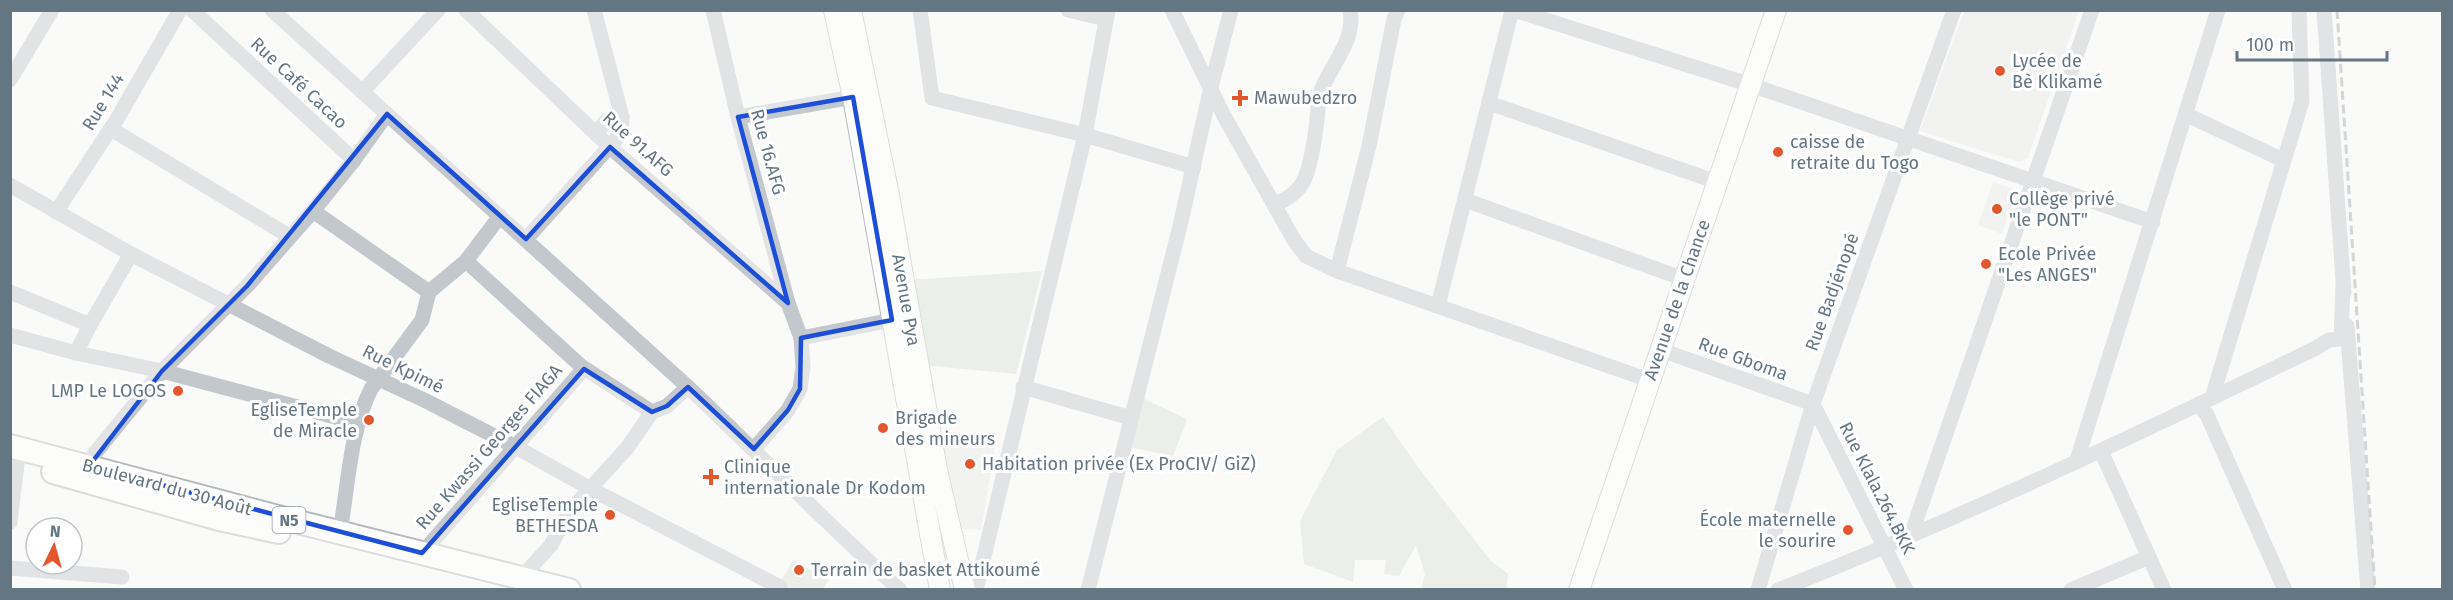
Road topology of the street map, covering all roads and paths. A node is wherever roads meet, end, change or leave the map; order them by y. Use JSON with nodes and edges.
{"nodes":[{"id":1,"x":52,"y":10,"type":"edge"},
{"id":2,"x":180,"y":10,"type":"edge"},
{"id":3,"x":192,"y":10,"type":"edge"},
{"id":4,"x":272,"y":10,"type":"edge"},
{"id":5,"x":438,"y":10,"type":"edge"},
{"id":6,"x":466,"y":10,"type":"edge"},
{"id":7,"x":594,"y":10,"type":"edge"},
{"id":8,"x":713,"y":10,"type":"edge"},
{"id":9,"x":834,"y":10,"type":"edge"},
{"id":10,"x":851,"y":10,"type":"edge"},
{"id":11,"x":920,"y":10,"type":"edge"},
{"id":12,"x":1068,"y":10,"type":"edge"},
{"id":13,"x":1172,"y":10,"type":"edge"},
{"id":14,"x":1231,"y":10,"type":"edge"},
{"id":15,"x":1350,"y":10,"type":"edge"},
{"id":16,"x":1398,"y":10,"type":"edge"},
{"id":17,"x":1513,"y":10,"type":"edge"},
{"id":18,"x":1776,"y":10,"type":"edge"},
{"id":19,"x":1954,"y":10,"type":"edge"},
{"id":20,"x":2092,"y":10,"type":"edge"},
{"id":21,"x":2218,"y":10,"type":"edge"},
{"id":22,"x":2299,"y":10,"type":"edge"},
{"id":23,"x":2324,"y":10,"type":"edge"},
{"id":24,"x":1107,"y":15,"type":"edge"},
{"id":25,"x":10,"y":80,"type":"edge"},
{"id":26,"x":1751,"y":85,"type":"junction"},
{"id":27,"x":1211,"y":87,"type":"junction"},
{"id":28,"x":362,"y":92,"type":"junction"},
{"id":29,"x":853,"y":97,"type":"junction"},
{"id":30,"x":1489,"y":104,"type":"junction"},
{"id":31,"x":387,"y":114,"type":"junction"},
{"id":32,"x":2187,"y":115,"type":"junction"},
{"id":33,"x":622,"y":117,"type":"junction"},
{"id":34,"x":738,"y":117,"type":"junction"},
{"id":35,"x":111,"y":129,"type":"junction"},
{"id":36,"x":596,"y":134,"type":"junction"},
{"id":37,"x":1085,"y":135,"type":"junction"},
{"id":38,"x":1907,"y":139,"type":"junction"},
{"id":39,"x":610,"y":147,"type":"junction"},
{"id":40,"x":354,"y":160,"type":"junction"},
{"id":41,"x":2283,"y":160,"type":"junction"},
{"id":42,"x":1194,"y":167,"type":"junction"},
{"id":43,"x":1718,"y":182,"type":"junction"},
{"id":44,"x":2031,"y":182,"type":"junction"},
{"id":45,"x":10,"y":185,"type":"edge"},
{"id":46,"x":1465,"y":200,"type":"junction"},
{"id":47,"x":1274,"y":205,"type":"junction"},
{"id":48,"x":313,"y":211,"type":"junction"},
{"id":49,"x":56,"y":212,"type":"junction"},
{"id":50,"x":500,"y":216,"type":"junction"},
{"id":51,"x":2153,"y":222,"type":"junction"},
{"id":52,"x":289,"y":236,"type":"junction"},
{"id":53,"x":526,"y":239,"type":"junction"},
{"id":54,"x":131,"y":254,"type":"junction"},
{"id":55,"x":466,"y":261,"type":"junction"},
{"id":56,"x":1337,"y":271,"type":"junction"},
{"id":57,"x":1684,"y":279,"type":"junction"},
{"id":58,"x":2343,"y":284,"type":"junction"},
{"id":59,"x":10,"y":292,"type":"edge"},
{"id":60,"x":429,"y":292,"type":"junction"},
{"id":61,"x":788,"y":303,"type":"junction"},
{"id":62,"x":229,"y":304,"type":"junction"},
{"id":63,"x":1438,"y":306,"type":"junction"},
{"id":64,"x":892,"y":320,"type":"junction"},
{"id":65,"x":90,"y":325,"type":"junction"},
{"id":66,"x":10,"y":335,"type":"edge"},
{"id":67,"x":801,"y":338,"type":"junction"},
{"id":68,"x":1661,"y":350,"type":"junction"},
{"id":69,"x":76,"y":353,"type":"junction"},
{"id":70,"x":581,"y":366,"type":"junction"},
{"id":71,"x":162,"y":371,"type":"junction"},
{"id":72,"x":380,"y":379,"type":"junction"},
{"id":73,"x":1649,"y":380,"type":"junction"},
{"id":74,"x":688,"y":387,"type":"junction"},
{"id":75,"x":1023,"y":387,"type":"junction"},
{"id":76,"x":2206,"y":401,"type":"junction"},
{"id":77,"x":1813,"y":404,"type":"junction"},
{"id":78,"x":652,"y":412,"type":"junction"},
{"id":79,"x":1131,"y":418,"type":"junction"},
{"id":80,"x":358,"y":423,"type":"junction"},
{"id":81,"x":514,"y":446,"type":"junction"},
{"id":82,"x":754,"y":449,"type":"junction"},
{"id":83,"x":2101,"y":451,"type":"junction"},
{"id":84,"x":13,"y":457,"type":"edge"},
{"id":85,"x":2077,"y":460,"type":"junction"},
{"id":86,"x":89,"y":466,"type":"junction"},
{"id":87,"x":591,"y":489,"type":"junction"},
{"id":88,"x":10,"y":522,"type":"edge"},
{"id":89,"x":340,"y":532,"type":"junction"},
{"id":90,"x":1911,"y":535,"type":"junction"},
{"id":91,"x":1886,"y":548,"type":"junction"},
{"id":92,"x":422,"y":553,"type":"junction"},
{"id":93,"x":2149,"y":557,"type":"junction"},
{"id":94,"x":10,"y":568,"type":"edge"},
{"id":95,"x":122,"y":577,"type":"dead end"},
{"id":96,"x":515,"y":584,"type":"edge"},
{"id":97,"x":780,"y":587,"type":"dead end"},
{"id":98,"x":569,"y":590,"type":"edge"},
{"id":99,"x":900,"y":590,"type":"edge"},
{"id":100,"x":940,"y":590,"type":"edge"},
{"id":101,"x":965,"y":590,"type":"edge"},
{"id":102,"x":976,"y":590,"type":"edge"},
{"id":103,"x":1088,"y":590,"type":"edge"},
{"id":104,"x":1579,"y":590,"type":"edge"},
{"id":105,"x":1758,"y":590,"type":"edge"},
{"id":106,"x":1778,"y":590,"type":"edge"},
{"id":107,"x":1906,"y":590,"type":"edge"},
{"id":108,"x":2071,"y":590,"type":"edge"},
{"id":109,"x":2164,"y":590,"type":"edge"},
{"id":110,"x":2285,"y":590,"type":"edge"},
{"id":111,"x":2368,"y":590,"type":"edge"}],
"edges":[{"from":1,"to":25,"type":"street"},
{"from":2,"to":35,"type":"street","name":"Rue 144"},
{"from":3,"to":40,"type":"street","name":"Rue Café Cacao"},
{"from":4,"to":28,"type":"street"},
{"from":5,"to":28,"type":"street"},
{"from":6,"to":36,"type":"street","name":"Rue 91.AFG"},
{"from":7,"to":33,"type":"street"},
{"from":8,"to":34,"type":"street","name":"Rue 16.AFG"},
{"from":9,"to":29,"type":"main road","name":"Avenue Pya"},
{"from":10,"to":101,"type":"main road","name":"Avenue Pya"},
{"from":11,"to":37,"type":"street"},
{"from":12,"to":24,"type":"street"},
{"from":13,"to":27,"type":"street"},
{"from":14,"to":27,"type":"street"},
{"from":15,"to":47,"type":"street"},
{"from":16,"to":56,"type":"street"},
{"from":17,"to":26,"type":"street"},
{"from":17,"to":30,"type":"street"},
{"from":18,"to":26,"type":"main road","name":"Avenue de la Chance"},
{"from":19,"to":38,"type":"street","name":"Rue Badjénopé"},
{"from":20,"to":44,"type":"street"},
{"from":21,"to":32,"type":"street"},
{"from":22,"to":41,"type":"street"},
{"from":23,"to":58,"type":"street"},
{"from":24,"to":37,"type":"street"},
{"from":26,"to":38,"type":"street"},
{"from":26,"to":43,"type":"main road","name":"Avenue de la Chance"},
{"from":27,"to":42,"type":"street"},
{"from":27,"to":47,"type":"street"},
{"from":28,"to":31,"type":"street"},
{"from":29,"to":34,"type":"street"},
{"from":29,"to":64,"type":"main road","name":"Avenue Pya"},
{"from":30,"to":43,"type":"street"},
{"from":30,"to":46,"type":"street"},
{"from":31,"to":40,"type":"street"},
{"from":31,"to":50,"type":"street"},
{"from":32,"to":41,"type":"street"},
{"from":32,"to":51,"type":"street"},
{"from":33,"to":36,"type":"street"},
{"from":33,"to":39,"type":"street"},
{"from":34,"to":61,"type":"street","name":"Rue 16.AFG"},
{"from":35,"to":49,"type":"street","name":"Rue 144"},
{"from":35,"to":52,"type":"street"},
{"from":36,"to":39,"type":"street","name":"Rue 91.AFG"},
{"from":37,"to":42,"type":"street"},
{"from":37,"to":75,"type":"street"},
{"from":38,"to":44,"type":"street"},
{"from":38,"to":77,"type":"street","name":"Rue Badjénopé"},
{"from":39,"to":53,"type":"street"},
{"from":39,"to":61,"type":"street","name":"Rue 91.AFG"},
{"from":40,"to":48,"type":"street"},
{"from":41,"to":76,"type":"street"},
{"from":42,"to":79,"type":"street"},
{"from":43,"to":57,"type":"main road","name":"Avenue de la Chance"},
{"from":44,"to":51,"type":"street"},
{"from":44,"to":90,"type":"street"},
{"from":45,"to":49,"type":"street","name":"Rue Kpimé"},
{"from":46,"to":57,"type":"street"},
{"from":46,"to":63,"type":"street"},
{"from":47,"to":56,"type":"street"},
{"from":48,"to":52,"type":"street"},
{"from":48,"to":60,"type":"street"},
{"from":49,"to":54,"type":"street","name":"Rue Kpimé"},
{"from":50,"to":53,"type":"street"},
{"from":50,"to":55,"type":"street"},
{"from":51,"to":85,"type":"street"},
{"from":52,"to":62,"type":"street"},
{"from":53,"to":74,"type":"street"},
{"from":54,"to":62,"type":"street","name":"Rue Kpimé"},
{"from":54,"to":65,"type":"street"},
{"from":55,"to":60,"type":"street"},
{"from":55,"to":70,"type":"street"},
{"from":56,"to":63,"type":"street"},
{"from":57,"to":68,"type":"main road","name":"Avenue de la Chance"},
{"from":58,"to":76,"type":"street"},
{"from":58,"to":111,"type":"street"},
{"from":59,"to":65,"type":"street"},
{"from":60,"to":72,"type":"street"},
{"from":61,"to":67,"type":"street","name":"Rue 16.AFG"},
{"from":62,"to":71,"type":"street"},
{"from":62,"to":72,"type":"street","name":"Rue Kpimé"},
{"from":63,"to":73,"type":"street"},
{"from":64,"to":67,"type":"street"},
{"from":64,"to":100,"type":"main road","name":"Avenue Pya"},
{"from":65,"to":69,"type":"street"},
{"from":66,"to":69,"type":"street"},
{"from":67,"to":82,"type":"street","name":"Rue 16.AFG"},
{"from":68,"to":73,"type":"main road","name":"Avenue de la Chance"},
{"from":68,"to":77,"type":"street","name":"Rue Gboma"},
{"from":69,"to":71,"type":"street"},
{"from":70,"to":78,"type":"street"},
{"from":70,"to":81,"type":"street","name":"Rue Kwassi Georges FIAGA"},
{"from":71,"to":80,"type":"street"},
{"from":71,"to":86,"type":"street"},
{"from":72,"to":80,"type":"street"},
{"from":72,"to":81,"type":"street","name":"Rue Kpimé"},
{"from":73,"to":104,"type":"main road","name":"Avenue de la Chance"},
{"from":74,"to":78,"type":"street"},
{"from":74,"to":82,"type":"street"},
{"from":75,"to":79,"type":"street"},
{"from":75,"to":102,"type":"street"},
{"from":76,"to":83,"type":"street"},
{"from":76,"to":110,"type":"street"},
{"from":77,"to":91,"type":"street","name":"Rue Klala.264.BKK"},
{"from":77,"to":105,"type":"street","name":"Rue Badjénopé"},
{"from":78,"to":87,"type":"street"},
{"from":79,"to":103,"type":"street"},
{"from":80,"to":89,"type":"street"},
{"from":81,"to":87,"type":"street","name":"Rue Kpimé"},
{"from":81,"to":92,"type":"street","name":"Rue Kwassi Georges FIAGA"},
{"from":82,"to":99,"type":"street"},
{"from":83,"to":85,"type":"street"},
{"from":83,"to":93,"type":"street"},
{"from":84,"to":86,"type":"highway","name":"Boulevard du 30 Août","number":"N5"},
{"from":84,"to":88,"type":"street"},
{"from":84,"to":96,"type":"highway","name":"Boulevard du 30 Août","number":"N5"},
{"from":85,"to":90,"type":"street"},
{"from":86,"to":89,"type":"highway","name":"Boulevard du 30 Août","number":"N5"},
{"from":87,"to":96,"type":"street"},
{"from":87,"to":97,"type":"street","name":"Rue Kpimé"},
{"from":89,"to":92,"type":"highway","name":"Boulevard du 30 Août","number":"N5"},
{"from":90,"to":91,"type":"street"},
{"from":91,"to":106,"type":"street"},
{"from":91,"to":107,"type":"street","name":"Rue Klala.264.BKK"},
{"from":92,"to":96,"type":"highway","name":"Boulevard du 30 Août","number":"N5"},
{"from":93,"to":108,"type":"street"},
{"from":93,"to":109,"type":"street"},
{"from":94,"to":95,"type":"street"},
{"from":96,"to":98,"type":"highway","name":"Boulevard du 30 Août","number":"N5"}]}
